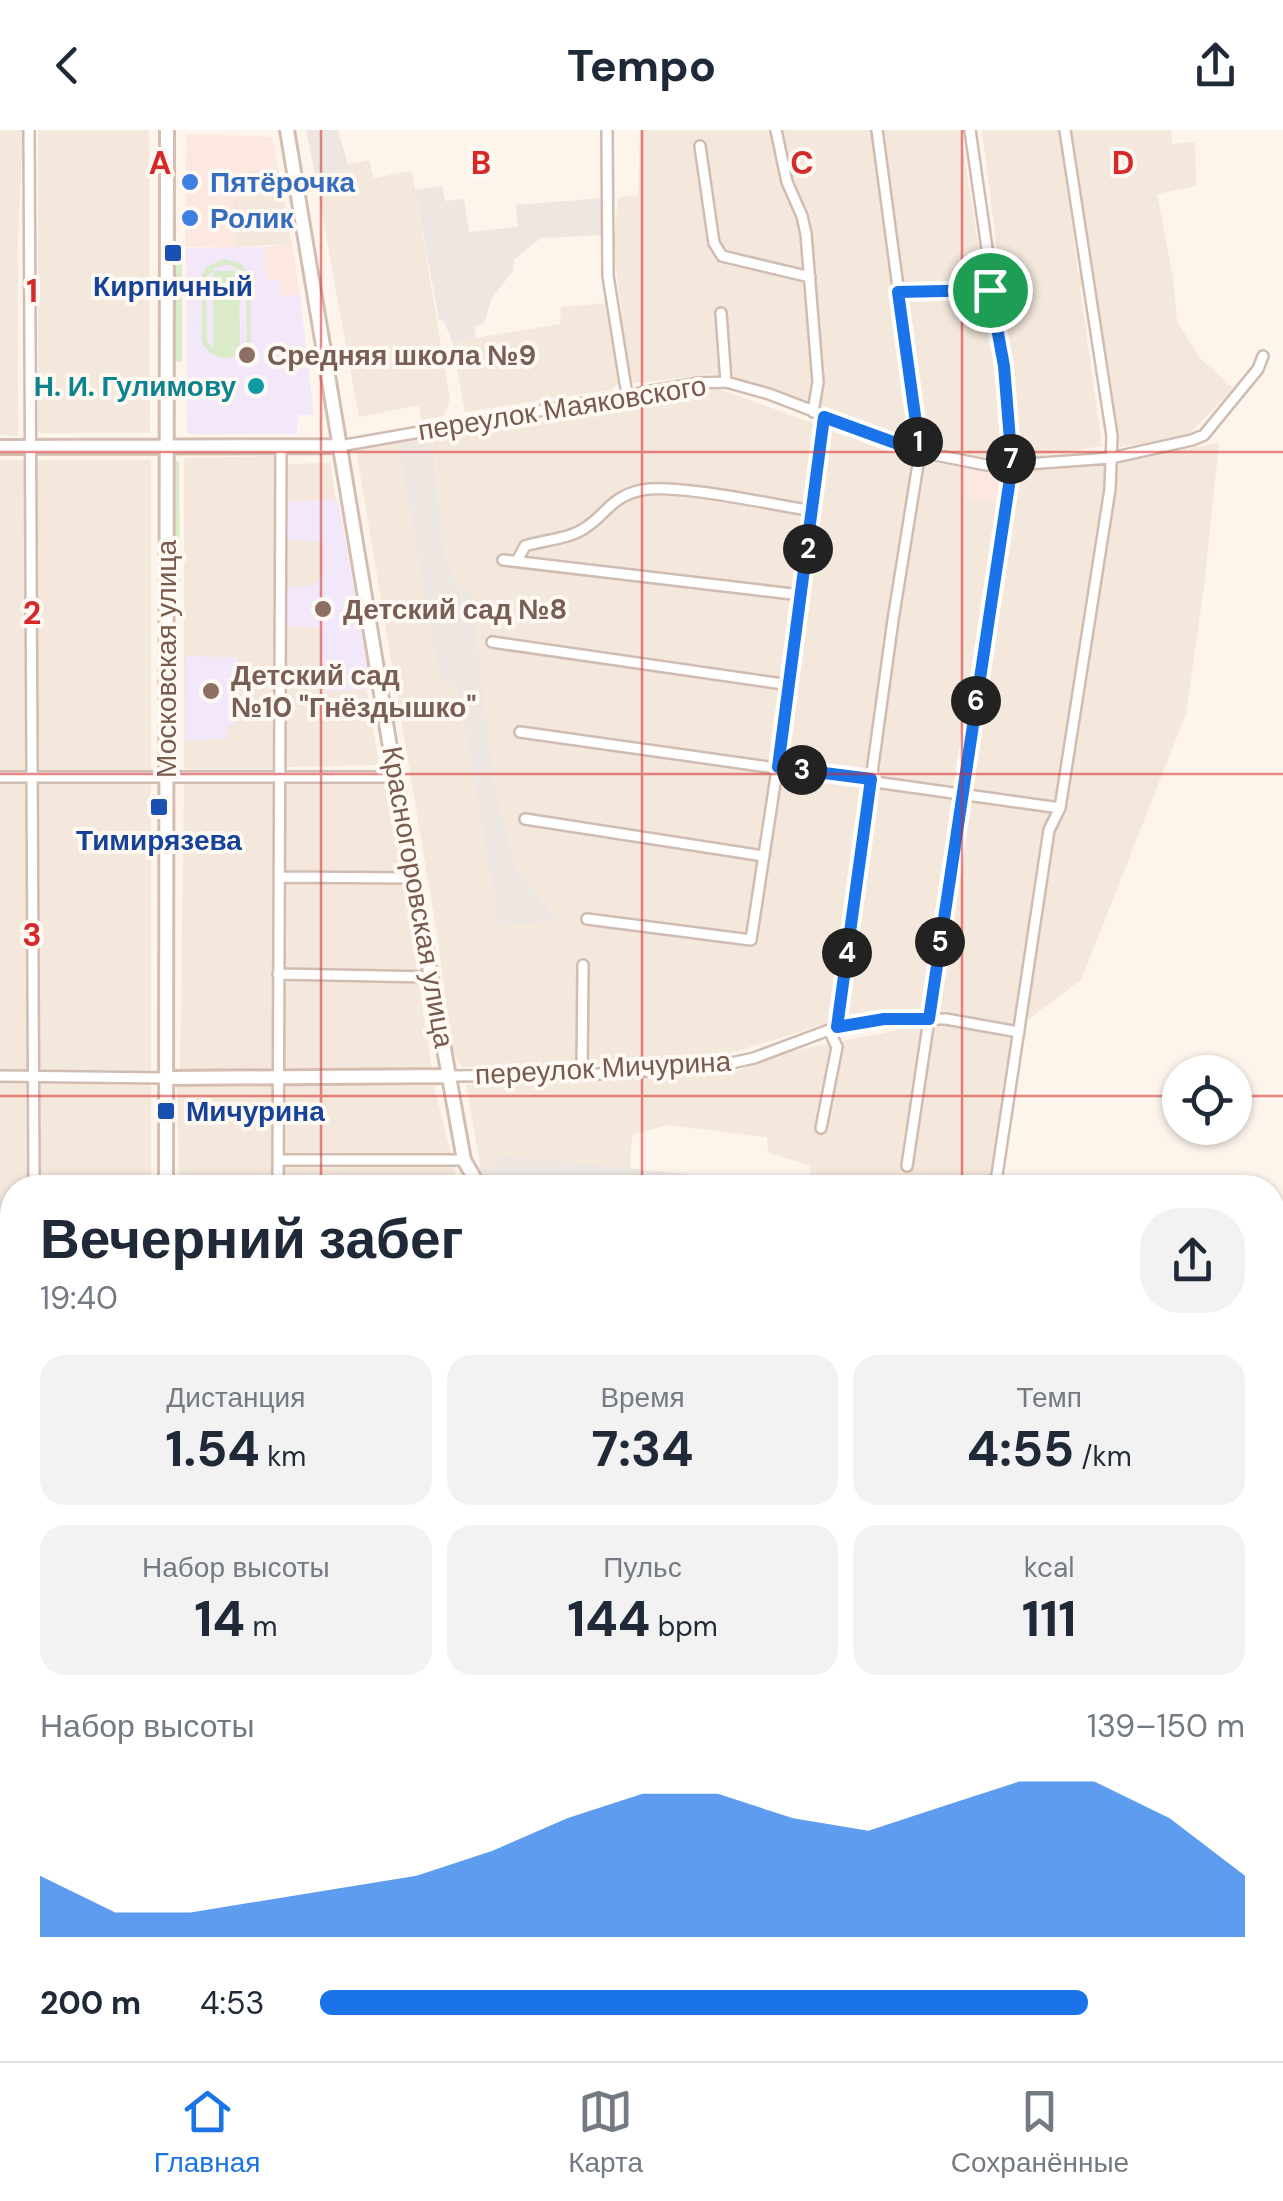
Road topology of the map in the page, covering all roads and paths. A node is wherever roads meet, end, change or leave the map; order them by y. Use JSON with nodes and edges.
{"nodes":[{"id":1,"x":29,"y":130,"type":"edge"},
{"id":2,"x":167,"y":130,"type":"edge"},
{"id":3,"x":287,"y":130,"type":"edge"},
{"id":4,"x":607,"y":130,"type":"edge"},
{"id":5,"x":776,"y":130,"type":"edge"},
{"id":6,"x":876,"y":130,"type":"edge"},
{"id":7,"x":970,"y":130,"type":"edge"},
{"id":8,"x":1065,"y":130,"type":"edge"},
{"id":9,"x":700,"y":146,"type":"dead end"},
{"id":10,"x":810,"y":277,"type":"junction"},
{"id":11,"x":990,"y":290,"type":"junction"},
{"id":12,"x":898,"y":292,"type":"junction"},
{"id":13,"x":721,"y":313,"type":"dead end"},
{"id":14,"x":1263,"y":356,"type":"dead end"},
{"id":15,"x":726,"y":382,"type":"junction"},
{"id":16,"x":628,"y":396,"type":"junction"},
{"id":17,"x":813,"y":412,"type":"junction"},
{"id":18,"x":824,"y":417,"type":"junction"},
{"id":19,"x":29,"y":446,"type":"junction"},
{"id":20,"x":340,"y":446,"type":"junction"},
{"id":21,"x":0,"y":447,"type":"edge"},
{"id":22,"x":168,"y":447,"type":"junction"},
{"id":23,"x":281,"y":447,"type":"junction"},
{"id":24,"x":920,"y":452,"type":"junction"},
{"id":25,"x":1110,"y":458,"type":"junction"},
{"id":26,"x":1012,"y":465,"type":"junction"},
{"id":27,"x":813,"y":511,"type":"junction"},
{"id":28,"x":518,"y":559,"type":"junction"},
{"id":29,"x":504,"y":560,"type":"dead end"},
{"id":30,"x":801,"y":595,"type":"junction"},
{"id":31,"x":492,"y":642,"type":"dead end"},
{"id":32,"x":790,"y":685,"type":"junction"},
{"id":33,"x":520,"y":732,"type":"dead end"},
{"id":34,"x":778,"y":767,"type":"junction"},
{"id":35,"x":166,"y":776,"type":"junction"},
{"id":36,"x":395,"y":776,"type":"junction"},
{"id":37,"x":0,"y":777,"type":"edge"},
{"id":38,"x":33,"y":777,"type":"junction"},
{"id":39,"x":280,"y":777,"type":"junction"},
{"id":40,"x":871,"y":779,"type":"junction"},
{"id":41,"x":962,"y":794,"type":"junction"},
{"id":42,"x":1060,"y":808,"type":"junction"},
{"id":43,"x":525,"y":820,"type":"dead end"},
{"id":44,"x":764,"y":856,"type":"junction"},
{"id":45,"x":278,"y":877,"type":"junction"},
{"id":46,"x":414,"y":878,"type":"junction"},
{"id":47,"x":587,"y":920,"type":"dead end"},
{"id":48,"x":582,"y":964,"type":"dead end"},
{"id":49,"x":278,"y":974,"type":"junction"},
{"id":50,"x":431,"y":976,"type":"junction"},
{"id":51,"x":929,"y":1019,"type":"junction"},
{"id":52,"x":833,"y":1028,"type":"junction"},
{"id":53,"x":1019,"y":1032,"type":"junction"},
{"id":54,"x":582,"y":1075,"type":"junction"},
{"id":55,"x":0,"y":1076,"type":"edge"},
{"id":56,"x":32,"y":1076,"type":"junction"},
{"id":57,"x":450,"y":1076,"type":"junction"},
{"id":58,"x":166,"y":1078,"type":"junction"},
{"id":59,"x":278,"y":1078,"type":"junction"},
{"id":60,"x":821,"y":1128,"type":"dead end"},
{"id":61,"x":278,"y":1160,"type":"junction"},
{"id":62,"x":464,"y":1160,"type":"junction"},
{"id":63,"x":907,"y":1166,"type":"dead end"},
{"id":64,"x":34,"y":1175,"type":"edge"},
{"id":65,"x":166,"y":1175,"type":"edge"},
{"id":66,"x":278,"y":1175,"type":"edge"},
{"id":67,"x":473,"y":1175,"type":"edge"},
{"id":68,"x":997,"y":1175,"type":"dead end"}],
"edges":[{"from":1,"to":19,"type":"street"},
{"from":2,"to":22,"type":"street","name":"Московская улица"},
{"from":3,"to":20,"type":"street","name":"Красногоровская улица"},
{"from":4,"to":16,"type":"street"},
{"from":5,"to":10,"type":"street"},
{"from":6,"to":12,"type":"street"},
{"from":7,"to":11,"type":"street"},
{"from":8,"to":25,"type":"street"},
{"from":9,"to":10,"type":"street"},
{"from":10,"to":17,"type":"street"},
{"from":11,"to":12,"type":"street"},
{"from":11,"to":26,"type":"street"},
{"from":12,"to":24,"type":"street"},
{"from":13,"to":15,"type":"street"},
{"from":14,"to":25,"type":"street","name":"переулок Маяковского"},
{"from":15,"to":16,"type":"street","name":"переулок Маяковского"},
{"from":15,"to":17,"type":"street","name":"переулок Маяковского"},
{"from":16,"to":20,"type":"street","name":"переулок Маяковского"},
{"from":17,"to":18,"type":"street","name":"переулок Маяковского"},
{"from":18,"to":24,"type":"street","name":"переулок Маяковского"},
{"from":18,"to":27,"type":"street"},
{"from":19,"to":21,"type":"street","name":"переулок Маяковского"},
{"from":19,"to":22,"type":"street","name":"переулок Маяковского"},
{"from":19,"to":38,"type":"street"},
{"from":20,"to":23,"type":"street","name":"переулок Маяковского"},
{"from":20,"to":36,"type":"street","name":"Красногоровская улица"},
{"from":22,"to":23,"type":"street","name":"переулок Маяковского"},
{"from":22,"to":35,"type":"street","name":"Московская улица"},
{"from":23,"to":39,"type":"street"},
{"from":24,"to":26,"type":"street","name":"переулок Маяковского"},
{"from":24,"to":40,"type":"street"},
{"from":25,"to":26,"type":"street","name":"переулок Маяковского"},
{"from":25,"to":42,"type":"street"},
{"from":26,"to":41,"type":"street"},
{"from":27,"to":28,"type":"street"},
{"from":27,"to":30,"type":"street"},
{"from":28,"to":29,"type":"street"},
{"from":28,"to":30,"type":"street"},
{"from":30,"to":32,"type":"street"},
{"from":31,"to":32,"type":"street"},
{"from":32,"to":34,"type":"street"},
{"from":33,"to":34,"type":"street"},
{"from":34,"to":40,"type":"street"},
{"from":34,"to":44,"type":"street"},
{"from":35,"to":38,"type":"street"},
{"from":35,"to":39,"type":"street"},
{"from":35,"to":58,"type":"street","name":"Московская улица"},
{"from":36,"to":39,"type":"street"},
{"from":36,"to":46,"type":"street","name":"Красногоровская улица"},
{"from":37,"to":38,"type":"street"},
{"from":38,"to":56,"type":"street"},
{"from":39,"to":45,"type":"street"},
{"from":40,"to":41,"type":"street"},
{"from":40,"to":52,"type":"street"},
{"from":41,"to":42,"type":"street"},
{"from":41,"to":51,"type":"street"},
{"from":42,"to":53,"type":"street"},
{"from":43,"to":44,"type":"street"},
{"from":44,"to":47,"type":"street"},
{"from":45,"to":46,"type":"street"},
{"from":45,"to":49,"type":"street"},
{"from":46,"to":50,"type":"street","name":"Красногоровская улица"},
{"from":48,"to":54,"type":"street"},
{"from":49,"to":50,"type":"street"},
{"from":49,"to":59,"type":"street"},
{"from":50,"to":57,"type":"street","name":"Красногоровская улица"},
{"from":51,"to":52,"type":"street","name":"переулок Мичурина"},
{"from":51,"to":53,"type":"street","name":"переулок Мичурина"},
{"from":51,"to":63,"type":"street"},
{"from":52,"to":54,"type":"street","name":"переулок Мичурина"},
{"from":52,"to":60,"type":"street"},
{"from":53,"to":68,"type":"street"},
{"from":54,"to":57,"type":"street","name":"переулок Мичурина"},
{"from":55,"to":56,"type":"street","name":"переулок Мичурина"},
{"from":56,"to":58,"type":"street","name":"переулок Мичурина"},
{"from":56,"to":64,"type":"street"},
{"from":57,"to":59,"type":"street","name":"переулок Мичурина"},
{"from":57,"to":62,"type":"street","name":"Красногоровская улица"},
{"from":58,"to":59,"type":"street","name":"переулок Мичурина"},
{"from":58,"to":65,"type":"street","name":"Московская улица"},
{"from":59,"to":61,"type":"street"},
{"from":61,"to":62,"type":"street"},
{"from":61,"to":66,"type":"street"},
{"from":62,"to":67,"type":"street","name":"Красногоровская улица"}]}
